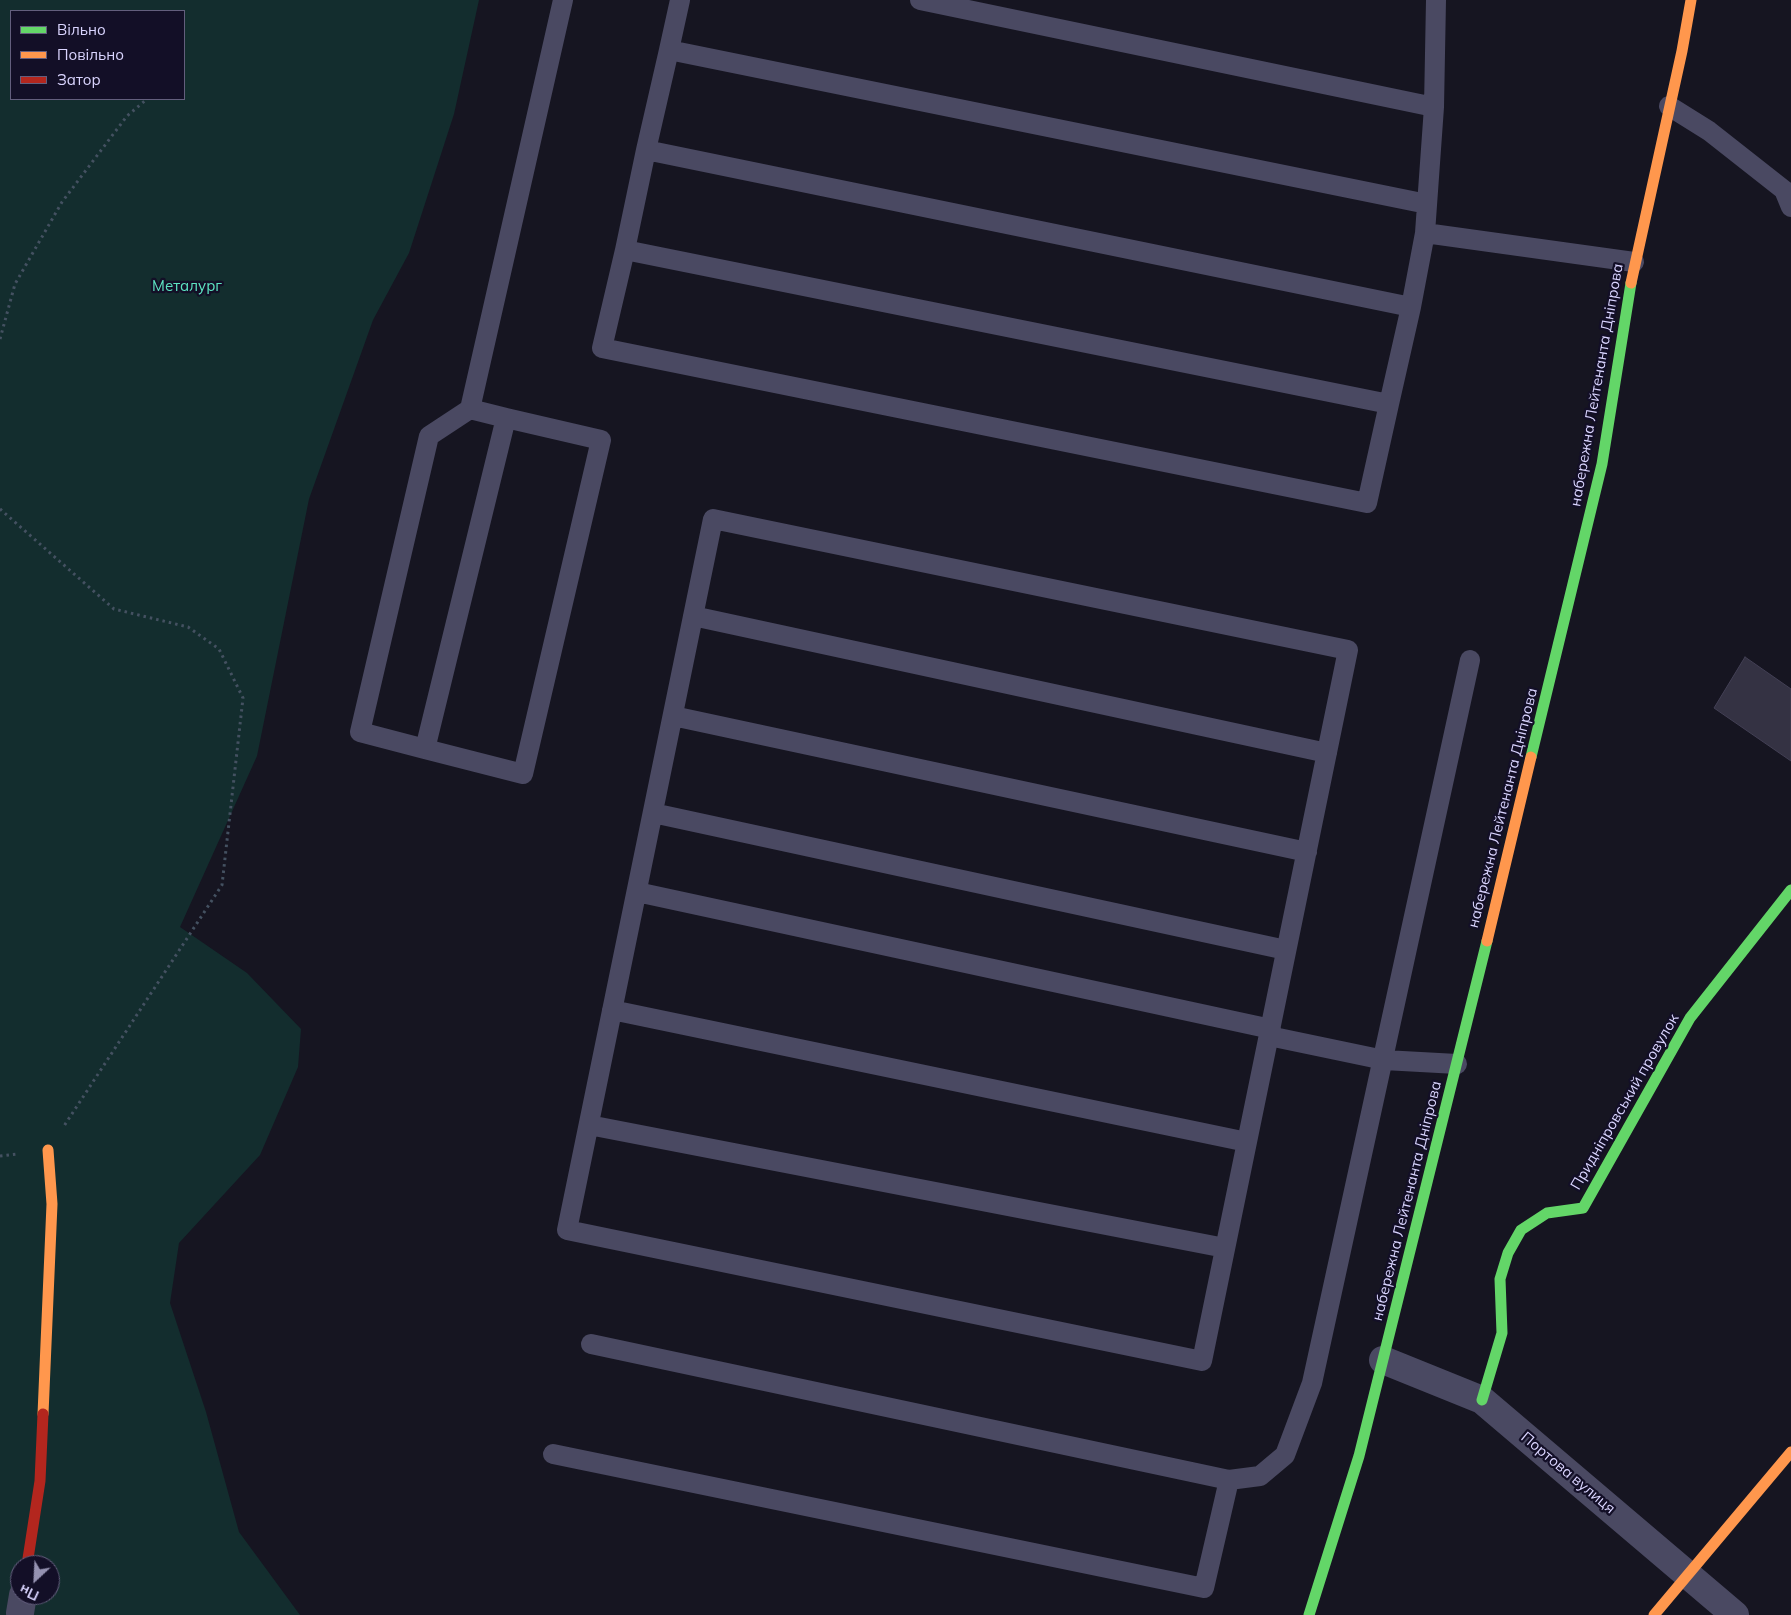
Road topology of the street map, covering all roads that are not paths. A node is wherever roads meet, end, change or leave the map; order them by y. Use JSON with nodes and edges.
{"nodes":[{"id":1,"x":563,"y":0,"type":"edge"},
{"id":2,"x":680,"y":0,"type":"edge"},
{"id":3,"x":920,"y":0,"type":"edge"},
{"id":4,"x":1691,"y":0,"type":"edge"},
{"id":5,"x":1433,"y":1,"type":"edge"},
{"id":6,"x":669,"y":50,"type":"junction"},
{"id":7,"x":1669,"y":106,"type":"junction"},
{"id":8,"x":1434,"y":107,"type":"junction"},
{"id":9,"x":646,"y":150,"type":"junction"},
{"id":10,"x":1427,"y":204,"type":"junction"},
{"id":11,"x":1791,"y":207,"type":"edge"},
{"id":12,"x":1425,"y":233,"type":"junction"},
{"id":13,"x":625,"y":250,"type":"junction"},
{"id":14,"x":1634,"y":262,"type":"junction"},
{"id":15,"x":1411,"y":307,"type":"junction"},
{"id":16,"x":1389,"y":404,"type":"junction"},
{"id":17,"x":470,"y":409,"type":"junction"},
{"id":18,"x":506,"y":418,"type":"junction"},
{"id":19,"x":693,"y":616,"type":"junction"},
{"id":20,"x":1470,"y":660,"type":"dead end"},
{"id":21,"x":673,"y":716,"type":"junction"},
{"id":22,"x":425,"y":749,"type":"junction"},
{"id":23,"x":1327,"y":753,"type":"junction"},
{"id":24,"x":653,"y":813,"type":"junction"},
{"id":25,"x":1307,"y":852,"type":"junction"},
{"id":26,"x":1791,"y":890,"type":"edge"},
{"id":27,"x":637,"y":892,"type":"junction"},
{"id":28,"x":1286,"y":950,"type":"junction"},
{"id":29,"x":612,"y":1010,"type":"junction"},
{"id":30,"x":1270,"y":1032,"type":"junction"},
{"id":31,"x":1384,"y":1060,"type":"junction"},
{"id":32,"x":1457,"y":1064,"type":"junction"},
{"id":33,"x":589,"y":1125,"type":"junction"},
{"id":34,"x":1247,"y":1142,"type":"junction"},
{"id":35,"x":48,"y":1150,"type":"road end"},
{"id":36,"x":1225,"y":1248,"type":"junction"},
{"id":37,"x":591,"y":1344,"type":"dead end"},
{"id":38,"x":1383,"y":1360,"type":"junction"},
{"id":39,"x":1482,"y":1400,"type":"junction"},
{"id":40,"x":1791,"y":1452,"type":"edge"},
{"id":41,"x":553,"y":1454,"type":"dead end"},
{"id":42,"x":1229,"y":1480,"type":"junction"},
{"id":43,"x":28,"y":1555,"type":"edge"},
{"id":44,"x":1690,"y":1576,"type":"junction"},
{"id":45,"x":1309,"y":1615,"type":"edge"},
{"id":46,"x":1654,"y":1615,"type":"edge"},
{"id":47,"x":1735,"y":1615,"type":"edge"}],
"edges":[{"from":1,"to":17,"type":"lane"},
{"from":2,"to":6,"type":"lane"},
{"from":3,"to":8,"type":"lane"},
{"from":4,"to":7,"type":"main road","name":"набережна Лейтенанта Дніпрова"},
{"from":5,"to":8,"type":"lane"},
{"from":6,"to":9,"type":"lane"},
{"from":6,"to":10,"type":"lane"},
{"from":7,"to":11,"type":"lane"},
{"from":7,"to":14,"type":"main road","name":"набережна Лейтенанта Дніпрова"},
{"from":8,"to":10,"type":"lane"},
{"from":9,"to":13,"type":"lane"},
{"from":9,"to":15,"type":"lane"},
{"from":10,"to":12,"type":"lane"},
{"from":12,"to":14,"type":"lane"},
{"from":12,"to":15,"type":"lane"},
{"from":13,"to":16,"type":"lane"},
{"from":13,"to":16,"type":"lane"},
{"from":14,"to":32,"type":"main road","name":"набережна Лейтенанта Дніпрова"},
{"from":15,"to":16,"type":"lane"},
{"from":17,"to":18,"type":"lane"},
{"from":17,"to":22,"type":"lane"},
{"from":18,"to":22,"type":"lane"},
{"from":18,"to":22,"type":"lane"},
{"from":19,"to":21,"type":"lane"},
{"from":19,"to":23,"type":"lane"},
{"from":19,"to":23,"type":"lane"},
{"from":20,"to":31,"type":"lane"},
{"from":21,"to":24,"type":"lane"},
{"from":21,"to":25,"type":"lane"},
{"from":23,"to":25,"type":"lane"},
{"from":24,"to":27,"type":"lane"},
{"from":24,"to":28,"type":"lane"},
{"from":25,"to":28,"type":"lane"},
{"from":26,"to":39,"type":"main road","name":"Придніпровський провулок"},
{"from":27,"to":29,"type":"lane"},
{"from":27,"to":30,"type":"lane"},
{"from":28,"to":30,"type":"lane"},
{"from":29,"to":33,"type":"lane"},
{"from":29,"to":34,"type":"lane"},
{"from":30,"to":31,"type":"lane"},
{"from":30,"to":34,"type":"lane"},
{"from":31,"to":32,"type":"lane"},
{"from":31,"to":42,"type":"lane"},
{"from":32,"to":38,"type":"main road","name":"набережна Лейтенанта Дніпрова"},
{"from":33,"to":36,"type":"lane"},
{"from":33,"to":36,"type":"lane"},
{"from":34,"to":36,"type":"lane"},
{"from":35,"to":43,"type":"main road"},
{"from":37,"to":42,"type":"lane"},
{"from":38,"to":39,"type":"street","name":"Портова вулиця"},
{"from":38,"to":45,"type":"main road","name":"набережна Лейтенанта Дніпрова"},
{"from":39,"to":44,"type":"street","name":"Портова вулиця"},
{"from":40,"to":44,"type":"main road"},
{"from":41,"to":42,"type":"lane"},
{"from":44,"to":46,"type":"main road"},
{"from":44,"to":47,"type":"street","name":"Портова вулиця"}]}
